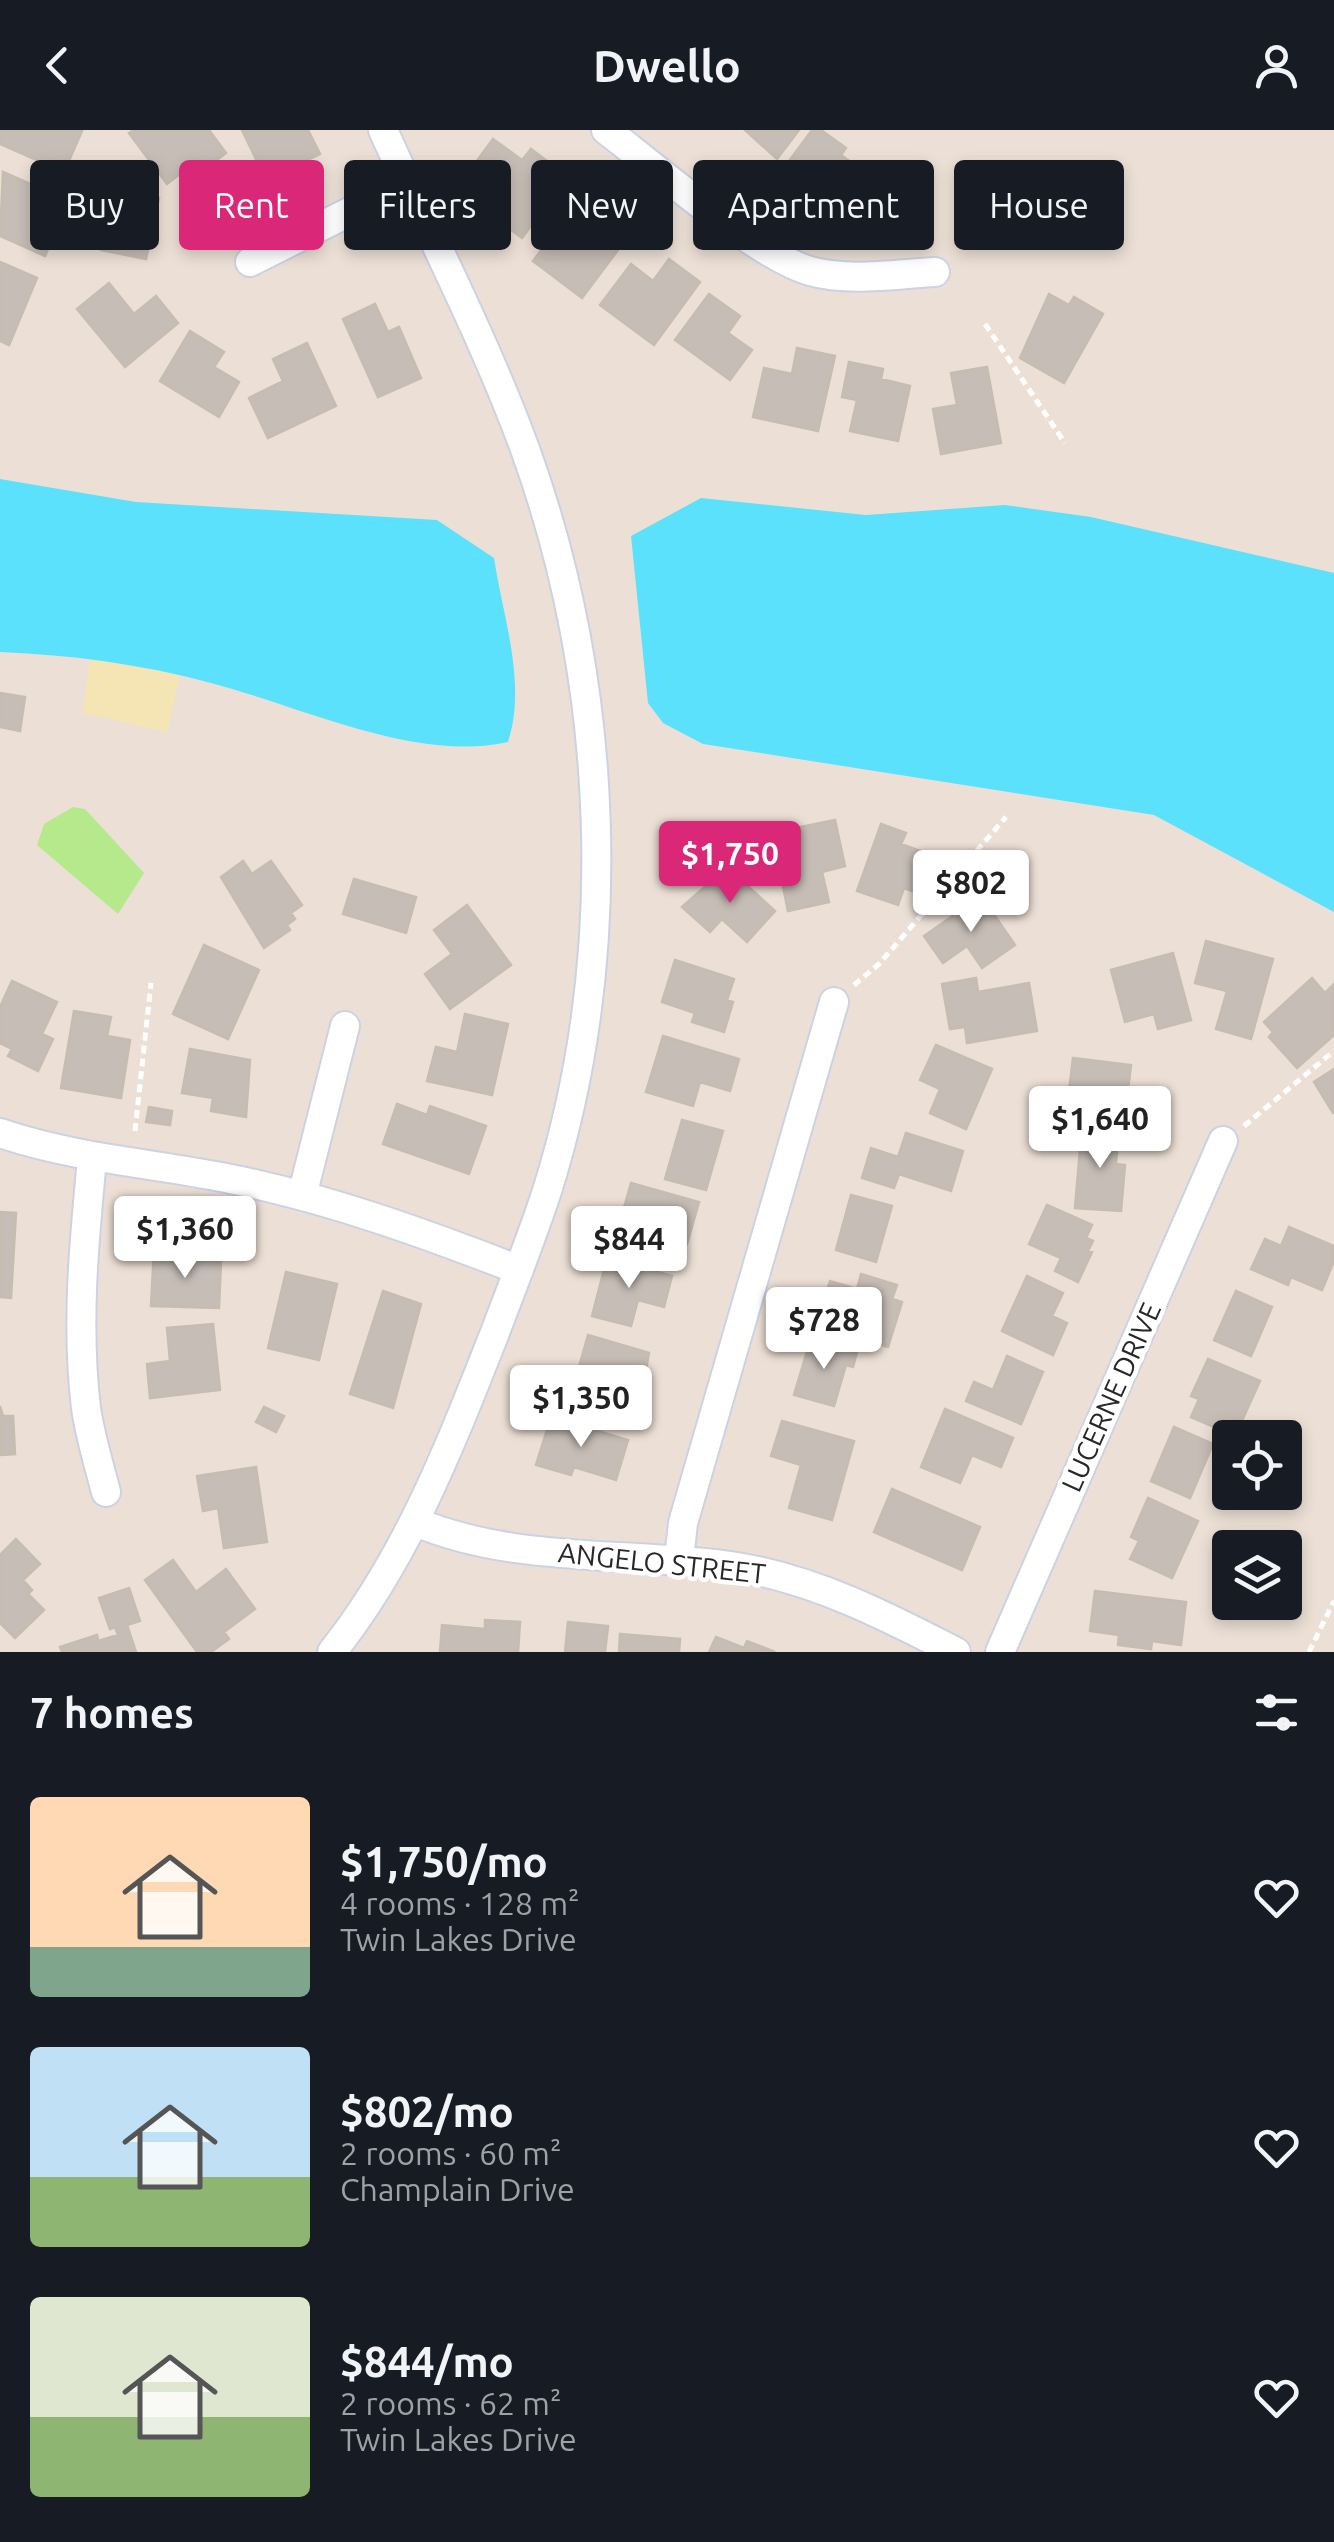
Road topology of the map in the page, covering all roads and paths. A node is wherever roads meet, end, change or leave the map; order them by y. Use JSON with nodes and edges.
{"nodes":[{"id":1,"x":383,"y":130,"type":"edge"},
{"id":2,"x":606,"y":130,"type":"edge"},
{"id":3,"x":396,"y":160,"type":"edge"},
{"id":4,"x":344,"y":215,"type":"edge"},
{"id":5,"x":436,"y":250,"type":"edge"},
{"id":6,"x":250,"y":262,"type":"dead end"},
{"id":7,"x":935,"y":272,"type":"dead end"},
{"id":8,"x":985,"y":324,"type":"dead end"},
{"id":9,"x":1064,"y":443,"type":"dead end"},
{"id":10,"x":1006,"y":816,"type":"dead end"},
{"id":11,"x":151,"y":983,"type":"dead end"},
{"id":12,"x":834,"y":1002,"type":"joint"},
{"id":13,"x":345,"y":1026,"type":"dead end"},
{"id":14,"x":1334,"y":1051,"type":"edge"},
{"id":15,"x":134,"y":1131,"type":"dead end"},
{"id":16,"x":0,"y":1133,"type":"edge"},
{"id":17,"x":1224,"y":1141,"type":"joint"},
{"id":18,"x":92,"y":1159,"type":"junction"},
{"id":19,"x":302,"y":1196,"type":"junction"},
{"id":20,"x":519,"y":1270,"type":"junction"},
{"id":21,"x":106,"y":1492,"type":"dead end"},
{"id":22,"x":416,"y":1522,"type":"junction"},
{"id":23,"x":679,"y":1560,"type":"junction"},
{"id":24,"x":1334,"y":1601,"type":"edge"},
{"id":25,"x":332,"y":1652,"type":"edge"},
{"id":26,"x":956,"y":1652,"type":"edge"},
{"id":27,"x":1000,"y":1652,"type":"edge"},
{"id":28,"x":1309,"y":1652,"type":"edge"}],
"edges":[{"from":1,"to":3,"type":"street"},
{"from":2,"to":7,"type":"street"},
{"from":4,"to":6,"type":"street"},
{"from":5,"to":20,"type":"street"},
{"from":8,"to":9,"type":"path"},
{"from":10,"to":12,"type":"path"},
{"from":11,"to":15,"type":"path"},
{"from":12,"to":23,"type":"street"},
{"from":13,"to":19,"type":"street"},
{"from":14,"to":17,"type":"path"},
{"from":16,"to":18,"type":"street"},
{"from":17,"to":27,"type":"street","name":"LUCERNE DRIVE"},
{"from":18,"to":19,"type":"street"},
{"from":18,"to":21,"type":"street"},
{"from":19,"to":20,"type":"street"},
{"from":20,"to":22,"type":"street"},
{"from":22,"to":23,"type":"street","name":"ANGELO STREET"},
{"from":22,"to":25,"type":"street"},
{"from":23,"to":26,"type":"street","name":"ANGELO STREET"},
{"from":24,"to":28,"type":"path"}]}
